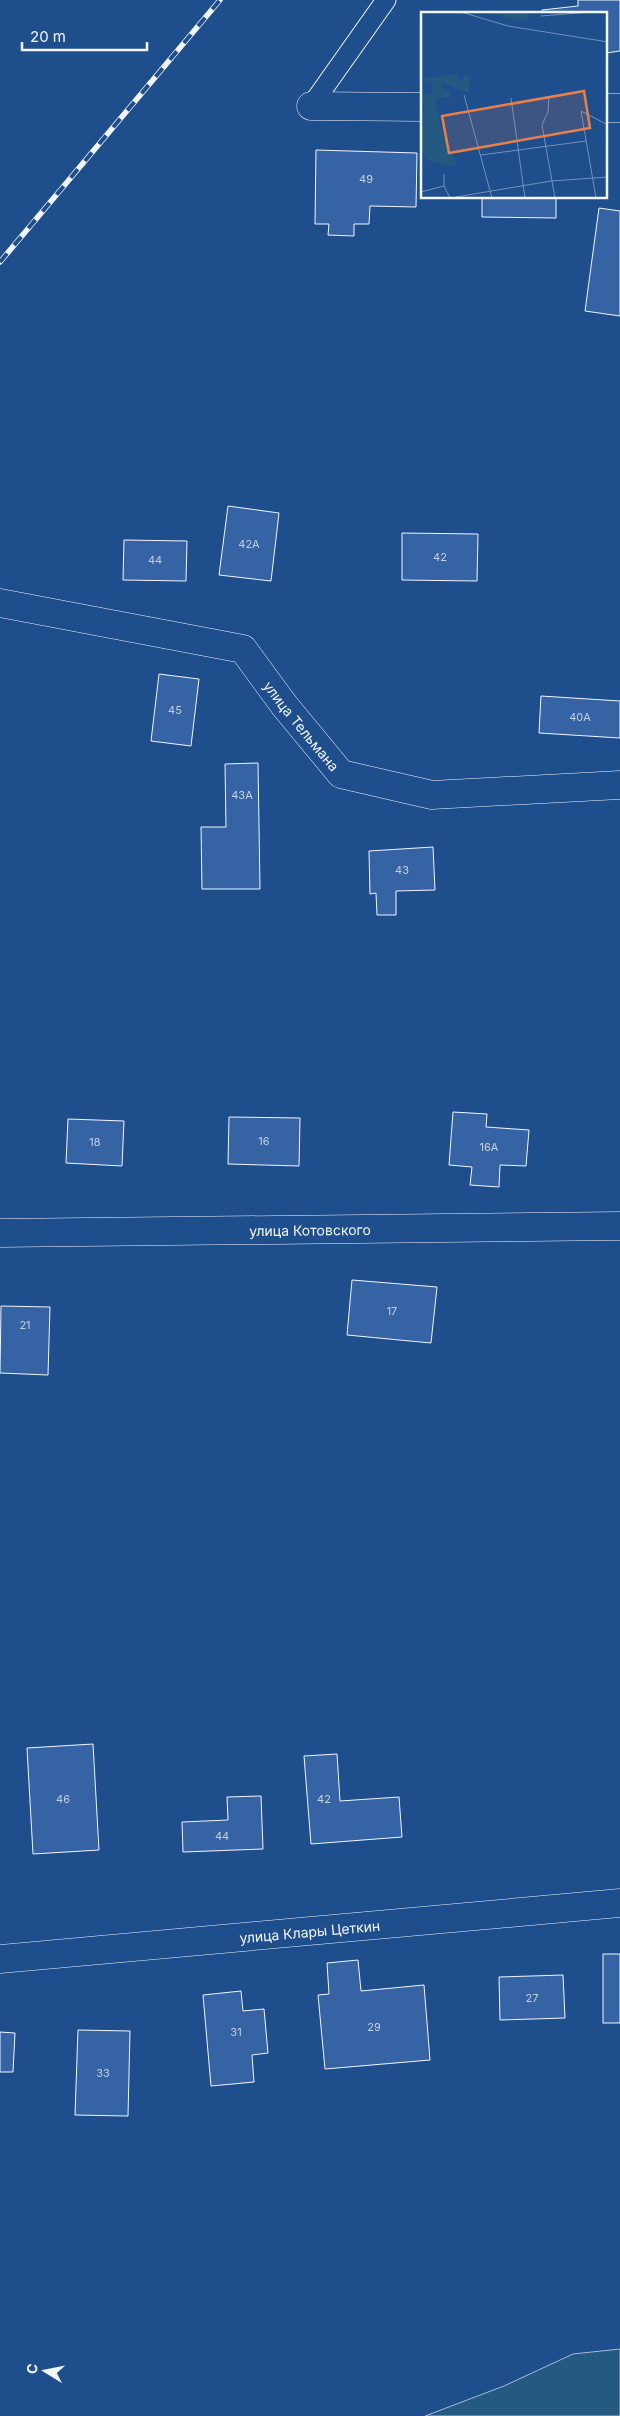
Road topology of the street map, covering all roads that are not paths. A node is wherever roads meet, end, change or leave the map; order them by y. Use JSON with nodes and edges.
{"nodes":[{"id":1,"x":386,"y":0,"type":"edge"},
{"id":2,"x":311,"y":106,"type":"joint"},
{"id":3,"x":421,"y":106,"type":"edge"},
{"id":4,"x":0,"y":603,"type":"edge"},
{"id":5,"x":620,"y":785,"type":"edge"},
{"id":6,"x":620,"y":1226,"type":"edge"},
{"id":7,"x":0,"y":1233,"type":"edge"},
{"id":8,"x":620,"y":1903,"type":"edge"},
{"id":9,"x":0,"y":1959,"type":"edge"}],
"edges":[{"from":1,"to":2,"type":"lane"},
{"from":2,"to":3,"type":"street"},
{"from":4,"to":5,"type":"street","name":"улица Тельмана"},
{"from":6,"to":7,"type":"street","name":"улица Котовского"},
{"from":8,"to":9,"type":"street","name":"улица Клары Цеткин"}]}
